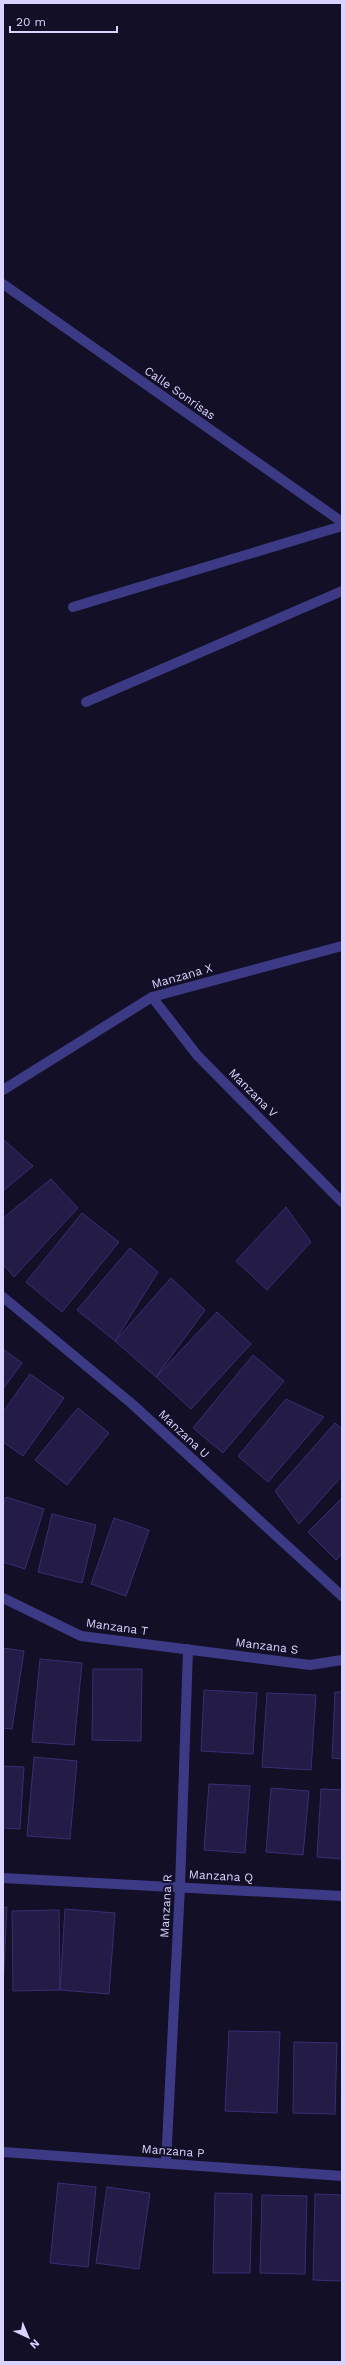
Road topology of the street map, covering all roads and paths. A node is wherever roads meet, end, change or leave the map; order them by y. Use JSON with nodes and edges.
{"nodes":[{"id":1,"x":3,"y":284,"type":"edge"},
{"id":2,"x":342,"y":522,"type":"edge"},
{"id":3,"x":342,"y":526,"type":"edge"},
{"id":4,"x":342,"y":591,"type":"edge"},
{"id":5,"x":73,"y":608,"type":"dead end"},
{"id":6,"x":86,"y":702,"type":"dead end"},
{"id":7,"x":342,"y":946,"type":"edge"},
{"id":8,"x":152,"y":997,"type":"junction"},
{"id":9,"x":3,"y":1090,"type":"edge"},
{"id":10,"x":342,"y":1202,"type":"edge"},
{"id":11,"x":3,"y":1297,"type":"edge"},
{"id":12,"x":342,"y":1596,"type":"edge"},
{"id":13,"x":3,"y":1598,"type":"edge"},
{"id":14,"x":188,"y":1649,"type":"junction"},
{"id":15,"x":342,"y":1660,"type":"edge"},
{"id":16,"x":3,"y":1878,"type":"edge"},
{"id":17,"x":180,"y":1887,"type":"junction"},
{"id":18,"x":342,"y":1896,"type":"edge"},
{"id":19,"x":3,"y":2152,"type":"edge"},
{"id":20,"x":166,"y":2163,"type":"junction"},
{"id":21,"x":342,"y":2176,"type":"edge"}],
"edges":[{"from":1,"to":2,"type":"street","name":"Calle Sonrisas"},
{"from":3,"to":5,"type":"street"},
{"from":4,"to":6,"type":"street"},
{"from":7,"to":8,"type":"street","name":"Manzana X"},
{"from":8,"to":9,"type":"street","name":"Manzana X"},
{"from":8,"to":10,"type":"street","name":"Manzana V"},
{"from":11,"to":12,"type":"street","name":"Manzana U"},
{"from":13,"to":14,"type":"street","name":"Manzana T"},
{"from":14,"to":15,"type":"street","name":"Manzana S"},
{"from":14,"to":17,"type":"street","name":"Manzana R"},
{"from":16,"to":17,"type":"street","name":"Manzana Q"},
{"from":17,"to":18,"type":"street","name":"Manzana Q"},
{"from":17,"to":20,"type":"street","name":"Manzana R"},
{"from":19,"to":20,"type":"street","name":"Manzana P"},
{"from":20,"to":21,"type":"street","name":"Manzana P"}]}
